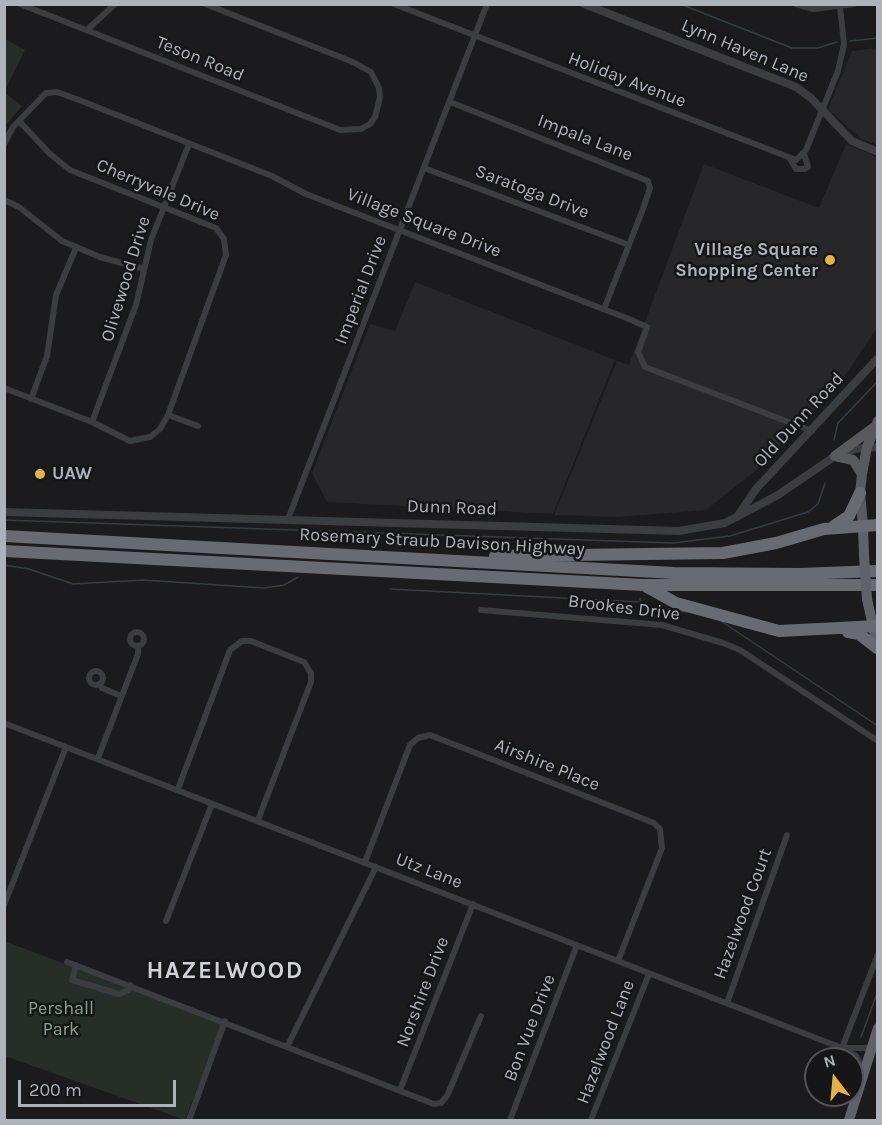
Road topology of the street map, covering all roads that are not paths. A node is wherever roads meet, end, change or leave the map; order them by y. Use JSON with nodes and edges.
{"nodes":[{"id":1,"x":20,"y":4,"type":"edge"},
{"id":2,"x":115,"y":4,"type":"edge"},
{"id":3,"x":205,"y":4,"type":"edge"},
{"id":4,"x":394,"y":4,"type":"edge"},
{"id":5,"x":488,"y":4,"type":"edge"},
{"id":6,"x":584,"y":4,"type":"edge"},
{"id":7,"x":796,"y":4,"type":"edge"},
{"id":8,"x":854,"y":4,"type":"edge"},
{"id":9,"x":29,"y":6,"type":"edge"},
{"id":10,"x":840,"y":7,"type":"junction"},
{"id":11,"x":88,"y":29,"type":"junction"},
{"id":12,"x":476,"y":36,"type":"junction"},
{"id":13,"x":450,"y":102,"type":"junction"},
{"id":14,"x":822,"y":110,"type":"junction"},
{"id":15,"x":19,"y":121,"type":"junction"},
{"id":16,"x":4,"y":144,"type":"edge"},
{"id":17,"x":189,"y":144,"type":"junction"},
{"id":18,"x":878,"y":152,"type":"edge"},
{"id":19,"x":804,"y":154,"type":"junction"},
{"id":20,"x":790,"y":159,"type":"junction"},
{"id":21,"x":424,"y":168,"type":"junction"},
{"id":22,"x":4,"y":200,"type":"edge"},
{"id":23,"x":165,"y":207,"type":"junction"},
{"id":24,"x":400,"y":230,"type":"junction"},
{"id":25,"x":629,"y":245,"type":"junction"},
{"id":26,"x":76,"y":248,"type":"junction"},
{"id":27,"x":144,"y":269,"type":"junction"},
{"id":28,"x":604,"y":309,"type":"junction"},
{"id":29,"x":878,"y":358,"type":"edge"},
{"id":30,"x":4,"y":388,"type":"edge"},
{"id":31,"x":31,"y":399,"type":"junction"},
{"id":32,"x":168,"y":415,"type":"junction"},
{"id":33,"x":92,"y":423,"type":"junction"},
{"id":34,"x":876,"y":423,"type":"edge"},
{"id":35,"x":198,"y":426,"type":"dead end"},
{"id":36,"x":812,"y":431,"type":"junction"},
{"id":37,"x":872,"y":447,"type":"edge"},
{"id":38,"x":835,"y":456,"type":"junction"},
{"id":39,"x":862,"y":474,"type":"junction"},
{"id":40,"x":764,"y":481,"type":"junction"},
{"id":41,"x":756,"y":489,"type":"junction"},
{"id":42,"x":860,"y":493,"type":"junction"},
{"id":43,"x":778,"y":495,"type":"junction"},
{"id":44,"x":757,"y":507,"type":"junction"},
{"id":45,"x":4,"y":512,"type":"edge"},
{"id":46,"x":736,"y":518,"type":"junction"},
{"id":47,"x":288,"y":519,"type":"junction"},
{"id":48,"x":863,"y":525,"type":"junction"},
{"id":49,"x":878,"y":525,"type":"edge"},
{"id":50,"x":842,"y":528,"type":"junction"},
{"id":51,"x":827,"y":529,"type":"junction"},
{"id":52,"x":4,"y":536,"type":"edge"},
{"id":53,"x":4,"y":551,"type":"edge"},
{"id":54,"x":422,"y":558,"type":"junction"},
{"id":55,"x":878,"y":571,"type":"edge"},
{"id":56,"x":643,"y":585,"type":"junction"},
{"id":57,"x":878,"y":585,"type":"edge"},
{"id":58,"x":481,"y":610,"type":"dead end"},
{"id":59,"x":874,"y":626,"type":"edge"},
{"id":60,"x":829,"y":630,"type":"junction"},
{"id":61,"x":138,"y":646,"type":"dead end"},
{"id":62,"x":877,"y":648,"type":"edge"},
{"id":63,"x":99,"y":684,"type":"dead end"},
{"id":64,"x":121,"y":696,"type":"junction"},
{"id":65,"x":4,"y":723,"type":"edge"},
{"id":66,"x":878,"y":741,"type":"edge"},
{"id":67,"x":66,"y":747,"type":"junction"},
{"id":68,"x":98,"y":758,"type":"junction"},
{"id":69,"x":178,"y":789,"type":"junction"},
{"id":70,"x":212,"y":804,"type":"junction"},
{"id":71,"x":258,"y":820,"type":"junction"},
{"id":72,"x":787,"y":835,"type":"dead end"},
{"id":73,"x":364,"y":862,"type":"junction"},
{"id":74,"x":376,"y":867,"type":"junction"},
{"id":75,"x":473,"y":904,"type":"junction"},
{"id":76,"x":4,"y":905,"type":"edge"},
{"id":77,"x":166,"y":921,"type":"dead end"},
{"id":78,"x":577,"y":945,"type":"junction"},
{"id":79,"x":878,"y":954,"type":"edge"},
{"id":80,"x":618,"y":961,"type":"junction"},
{"id":81,"x":67,"y":962,"type":"dead end"},
{"id":82,"x":76,"y":965,"type":"junction"},
{"id":83,"x":649,"y":974,"type":"junction"},
{"id":84,"x":130,"y":985,"type":"junction"},
{"id":85,"x":727,"y":1003,"type":"junction"},
{"id":86,"x":481,"y":1016,"type":"dead end"},
{"id":87,"x":225,"y":1022,"type":"junction"},
{"id":88,"x":878,"y":1028,"type":"edge"},
{"id":89,"x":288,"y":1046,"type":"junction"},
{"id":90,"x":839,"y":1047,"type":"edge"},
{"id":91,"x":842,"y":1047,"type":"edge"},
{"id":92,"x":875,"y":1049,"type":"edge"},
{"id":93,"x":864,"y":1071,"type":"edge"},
{"id":94,"x":400,"y":1090,"type":"junction"},
{"id":95,"x":189,"y":1120,"type":"edge"},
{"id":96,"x":510,"y":1120,"type":"edge"},
{"id":97,"x":591,"y":1120,"type":"edge"}],
"edges":[{"from":1,"to":9,"type":"street","name":"Teson Road"},
{"from":2,"to":11,"type":"street"},
{"from":3,"to":11,"type":"street","name":"Teson Road"},
{"from":4,"to":12,"type":"street","name":"Holiday Avenue"},
{"from":5,"to":12,"type":"street","name":"Imperial Drive"},
{"from":6,"to":14,"type":"street","name":"Lynn Haven Lane"},
{"from":7,"to":10,"type":"street"},
{"from":8,"to":10,"type":"street"},
{"from":9,"to":11,"type":"street","name":"Teson Road"},
{"from":10,"to":14,"type":"street"},
{"from":12,"to":13,"type":"street","name":"Imperial Drive"},
{"from":12,"to":20,"type":"street","name":"Holiday Avenue"},
{"from":13,"to":21,"type":"street","name":"Imperial Drive"},
{"from":13,"to":25,"type":"street","name":"Impala Lane"},
{"from":14,"to":18,"type":"street","name":"Lynn Haven Lane"},
{"from":14,"to":19,"type":"street"},
{"from":15,"to":16,"type":"street","name":"Village Square Drive"},
{"from":15,"to":17,"type":"street","name":"Village Square Drive"},
{"from":15,"to":23,"type":"street","name":"Cherryvale Drive"},
{"from":17,"to":23,"type":"street","name":"Olivewood Drive"},
{"from":17,"to":24,"type":"street","name":"Village Square Drive"},
{"from":19,"to":20,"type":"street"},
{"from":19,"to":20,"type":"street","name":"Holiday Avenue"},
{"from":21,"to":24,"type":"street","name":"Imperial Drive"},
{"from":21,"to":25,"type":"street","name":"Saratoga Drive"},
{"from":22,"to":26,"type":"street"},
{"from":23,"to":27,"type":"street","name":"Olivewood Drive"},
{"from":23,"to":32,"type":"street","name":"Cherryvale Drive"},
{"from":24,"to":28,"type":"street","name":"Village Square Drive"},
{"from":24,"to":47,"type":"street","name":"Imperial Drive"},
{"from":25,"to":28,"type":"street","name":"Impala Lane"},
{"from":26,"to":27,"type":"street"},
{"from":26,"to":31,"type":"street"},
{"from":27,"to":33,"type":"street","name":"Olivewood Drive"},
{"from":28,"to":36,"type":"street","name":"Village Square Drive"},
{"from":29,"to":36,"type":"street","name":"Old Dunn Road"},
{"from":30,"to":31,"type":"street"},
{"from":31,"to":33,"type":"street"},
{"from":32,"to":33,"type":"street"},
{"from":32,"to":35,"type":"street"},
{"from":34,"to":37,"type":"main road"},
{"from":34,"to":38,"type":"main road"},
{"from":36,"to":40,"type":"street","name":"Old Dunn Road"},
{"from":37,"to":38,"type":"street","name":"Dunn Road"},
{"from":37,"to":39,"type":"main road"},
{"from":38,"to":39,"type":"main road"},
{"from":38,"to":43,"type":"street","name":"Dunn Road"},
{"from":39,"to":42,"type":"main road"},
{"from":40,"to":41,"type":"street","name":"Old Dunn Road"},
{"from":40,"to":43,"type":"street"},
{"from":41,"to":44,"type":"street","name":"Old Dunn Road"},
{"from":41,"to":46,"type":"street"},
{"from":42,"to":48,"type":"main road"},
{"from":42,"to":50,"type":"highway"},
{"from":42,"to":51,"type":"highway"},
{"from":43,"to":44,"type":"street","name":"Dunn Road"},
{"from":44,"to":46,"type":"street","name":"Dunn Road"},
{"from":45,"to":47,"type":"street","name":"Dunn Road"},
{"from":46,"to":47,"type":"street","name":"Dunn Road"},
{"from":48,"to":49,"type":"highway"},
{"from":48,"to":50,"type":"highway"},
{"from":48,"to":59,"type":"highway","bridge":true},
{"from":50,"to":51,"type":"highway"},
{"from":51,"to":54,"type":"highway"},
{"from":52,"to":54,"type":"highway","name":"Rosemary Straub Davison Highway"},
{"from":53,"to":56,"type":"highway","name":"Rosemary Straub Davison Highway"},
{"from":54,"to":55,"type":"highway","name":"Rosemary Straub Davison Highway"},
{"from":56,"to":57,"type":"highway","name":"Rosemary Straub Davison Highway"},
{"from":56,"to":60,"type":"highway"},
{"from":58,"to":66,"type":"street","name":"Brookes Drive"},
{"from":59,"to":60,"type":"highway"},
{"from":59,"to":62,"type":"highway"},
{"from":60,"to":62,"type":"highway"},
{"from":61,"to":64,"type":"street"},
{"from":63,"to":64,"type":"street"},
{"from":64,"to":68,"type":"street"},
{"from":65,"to":67,"type":"street","name":"Utz Lane"},
{"from":67,"to":68,"type":"street","name":"Utz Lane"},
{"from":67,"to":76,"type":"street"},
{"from":68,"to":69,"type":"street","name":"Utz Lane"},
{"from":69,"to":70,"type":"street","name":"Utz Lane"},
{"from":69,"to":71,"type":"street"},
{"from":70,"to":71,"type":"street","name":"Utz Lane"},
{"from":70,"to":77,"type":"street"},
{"from":71,"to":73,"type":"street","name":"Utz Lane"},
{"from":72,"to":85,"type":"street","name":"Hazelwood Court"},
{"from":73,"to":74,"type":"street","name":"Utz Lane"},
{"from":73,"to":80,"type":"street","name":"Airshire Place"},
{"from":74,"to":75,"type":"street","name":"Utz Lane"},
{"from":74,"to":89,"type":"street"},
{"from":75,"to":78,"type":"street","name":"Utz Lane"},
{"from":75,"to":94,"type":"street","name":"Norshire Drive"},
{"from":78,"to":80,"type":"street","name":"Utz Lane"},
{"from":78,"to":96,"type":"street","name":"Bon Vue Drive"},
{"from":79,"to":91,"type":"street"},
{"from":80,"to":83,"type":"street","name":"Utz Lane"},
{"from":81,"to":82,"type":"street"},
{"from":82,"to":84,"type":"street"},
{"from":82,"to":84,"type":"street"},
{"from":83,"to":85,"type":"street","name":"Utz Lane"},
{"from":83,"to":97,"type":"street","name":"Hazelwood Lane"},
{"from":84,"to":87,"type":"street"},
{"from":85,"to":90,"type":"street","name":"Utz Lane"},
{"from":86,"to":94,"type":"street"},
{"from":87,"to":89,"type":"street"},
{"from":87,"to":95,"type":"street"},
{"from":88,"to":92,"type":"highway"},
{"from":89,"to":94,"type":"street"},
{"from":92,"to":93,"type":"highway"}]}
